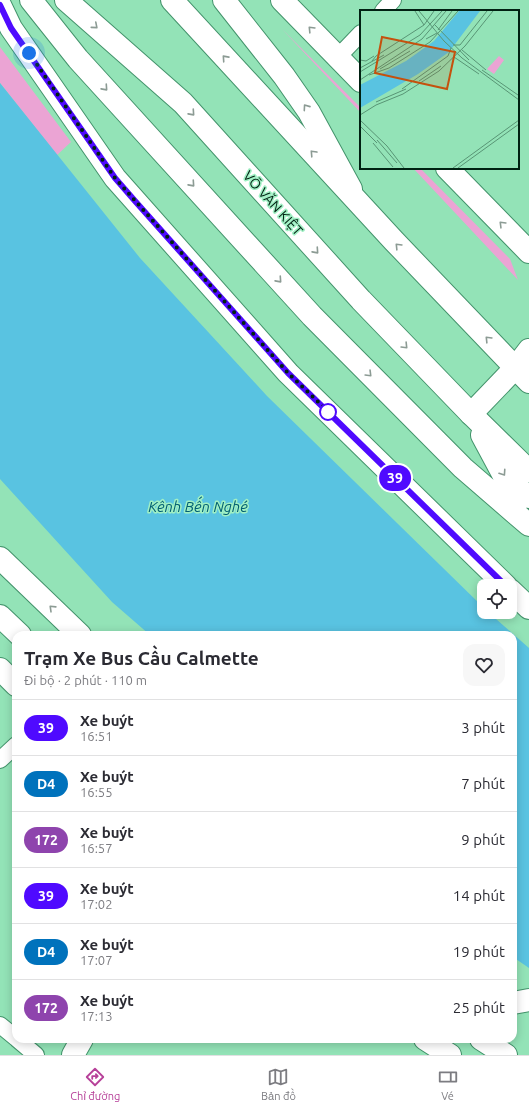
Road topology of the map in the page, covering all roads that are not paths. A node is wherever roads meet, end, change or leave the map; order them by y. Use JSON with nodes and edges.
{"nodes":[{"id":1,"x":31,"y":0,"type":"edge"},
{"id":2,"x":66,"y":0,"type":"edge"},
{"id":3,"x":172,"y":0,"type":"edge"},
{"id":4,"x":224,"y":0,"type":"edge"},
{"id":5,"x":282,"y":0,"type":"edge"},
{"id":6,"x":393,"y":0,"type":"edge"},
{"id":7,"x":0,"y":5,"type":"edge"},
{"id":8,"x":384,"y":10,"type":"edge"},
{"id":9,"x":360,"y":34,"type":"edge"},
{"id":10,"x":338,"y":57,"type":"junction"},
{"id":11,"x":360,"y":80,"type":"edge"},
{"id":12,"x":447,"y":169,"type":"edge"},
{"id":13,"x":358,"y":202,"type":"junction"},
{"id":14,"x":529,"y":252,"type":"edge"},
{"id":15,"x":529,"y":350,"type":"edge"},
{"id":16,"x":522,"y":374,"type":"edge"},
{"id":17,"x":471,"y":414,"type":"junction"},
{"id":18,"x":529,"y":471,"type":"edge"},
{"id":19,"x":529,"y":497,"type":"edge"},
{"id":20,"x":529,"y":526,"type":"edge"},
{"id":21,"x":0,"y":558,"type":"edge"},
{"id":22,"x":499,"y":579,"type":"edge"},
{"id":23,"x":517,"y":597,"type":"edge"},
{"id":24,"x":529,"y":608,"type":"edge"},
{"id":25,"x":0,"y":616,"type":"edge"},
{"id":26,"x":16,"y":631,"type":"edge"},
{"id":27,"x":76,"y":631,"type":"edge"},
{"id":28,"x":12,"y":749,"type":"edge"},
{"id":29,"x":0,"y":760,"type":"edge"},
{"id":30,"x":529,"y":1000,"type":"edge"},
{"id":31,"x":517,"y":1002,"type":"edge"},
{"id":32,"x":0,"y":1025,"type":"edge"},
{"id":33,"x":12,"y":1036,"type":"edge"},
{"id":34,"x":21,"y":1043,"type":"edge"},
{"id":35,"x":431,"y":1043,"type":"edge"},
{"id":36,"x":487,"y":1043,"type":"edge"},
{"id":37,"x":36,"y":1055,"type":"edge"},
{"id":38,"x":450,"y":1055,"type":"edge"},
{"id":39,"x":506,"y":1055,"type":"edge"}],
"edges":[{"from":1,"to":20,"type":"main road","one_way":true},
{"from":2,"to":17,"type":"main road","name":"VÕ VĂN KIỆT","one_way":true},
{"from":13,"to":3,"type":"main road","one_way":true},
{"from":13,"to":4,"type":"main road","one_way":true},
{"from":10,"to":5,"type":"main road","one_way":true},
{"from":6,"to":8,"type":"lane"},
{"from":7,"to":22,"type":"main road"},
{"from":9,"to":10,"type":"lane"},
{"from":10,"to":11,"type":"main road"},
{"from":14,"to":12,"type":"main road","one_way":true},
{"from":16,"to":13,"type":"main road","one_way":true},
{"from":15,"to":16,"type":"main road"},
{"from":16,"to":17,"type":"main road"},
{"from":17,"to":18,"type":"main road","name":"VÕ VĂN KIỆT"},
{"from":17,"to":19,"type":"main road","name":"VÕ VĂN KIỆT","one_way":true},
{"from":27,"to":21,"type":"main road","one_way":true},
{"from":23,"to":24,"type":"main road"},
{"from":25,"to":26,"type":"main road"},
{"from":28,"to":29,"type":"lane"},
{"from":30,"to":31,"type":"main road"},
{"from":32,"to":33,"type":"lane"},
{"from":34,"to":37,"type":"lane"},
{"from":35,"to":38,"type":"main road"},
{"from":36,"to":39,"type":"main road"}]}
